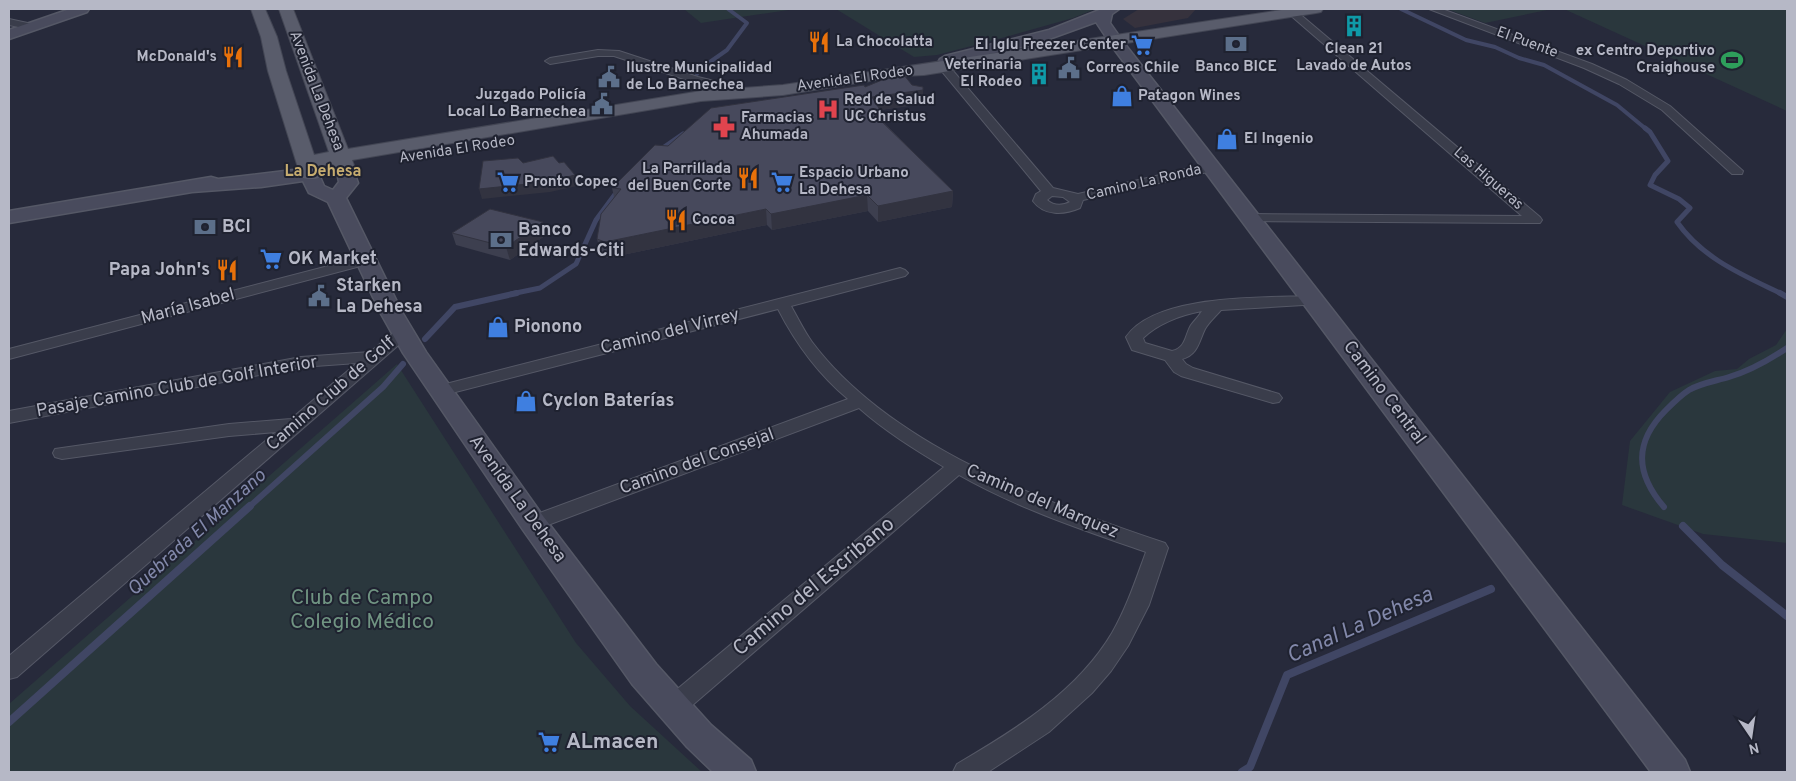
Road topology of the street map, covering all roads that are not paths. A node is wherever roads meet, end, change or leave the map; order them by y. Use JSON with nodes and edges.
{"nodes":[{"id":1,"x":82,"y":9,"type":"edge"},
{"id":2,"x":258,"y":9,"type":"edge"},
{"id":3,"x":286,"y":9,"type":"edge"},
{"id":4,"x":1316,"y":9,"type":"edge"},
{"id":5,"x":1434,"y":9,"type":"edge"},
{"id":6,"x":1292,"y":12,"type":"junction"},
{"id":7,"x":9,"y":22,"type":"edge"},
{"id":8,"x":1109,"y":22,"type":"edge"},
{"id":9,"x":33,"y":27,"type":"junction"},
{"id":10,"x":9,"y":35,"type":"edge"},
{"id":11,"x":550,"y":61,"type":"dead end"},
{"id":12,"x":944,"y":67,"type":"junction"},
{"id":13,"x":924,"y":70,"type":"junction"},
{"id":14,"x":698,"y":88,"type":"junction"},
{"id":15,"x":500,"y":136,"type":"junction"},
{"id":16,"x":343,"y":162,"type":"junction"},
{"id":17,"x":1212,"y":167,"type":"junction"},
{"id":18,"x":308,"y":168,"type":"junction"},
{"id":19,"x":1737,"y":171,"type":"dead end"},
{"id":20,"x":336,"y":198,"type":"junction"},
{"id":21,"x":9,"y":217,"type":"edge"},
{"id":22,"x":1251,"y":218,"type":"junction"},
{"id":23,"x":367,"y":260,"type":"junction"},
{"id":24,"x":900,"y":273,"type":"dead end"},
{"id":25,"x":1314,"y":301,"type":"junction"},
{"id":26,"x":782,"y":303,"type":"junction"},
{"id":27,"x":1216,"y":305,"type":"junction"},
{"id":28,"x":403,"y":333,"type":"junction"},
{"id":29,"x":9,"y":354,"type":"edge"},
{"id":30,"x":1171,"y":356,"type":"junction"},
{"id":31,"x":375,"y":357,"type":"junction"},
{"id":32,"x":440,"y":391,"type":"junction"},
{"id":33,"x":1273,"y":398,"type":"dead end"},
{"id":34,"x":861,"y":401,"type":"junction"},
{"id":35,"x":9,"y":417,"type":"edge"},
{"id":36,"x":297,"y":424,"type":"junction"},
{"id":37,"x":62,"y":453,"type":"dead end"},
{"id":38,"x":956,"y":466,"type":"junction"},
{"id":39,"x":533,"y":522,"type":"junction"},
{"id":40,"x":9,"y":670,"type":"edge"},
{"id":41,"x":672,"y":708,"type":"junction"},
{"id":42,"x":738,"y":772,"type":"edge"},
{"id":43,"x":966,"y":772,"type":"edge"},
{"id":44,"x":1672,"y":772,"type":"edge"}],
"edges":[{"from":1,"to":9,"type":"main road"},
{"from":2,"to":18,"type":"main road","name":"Avenida La Dehesa"},
{"from":3,"to":16,"type":"main road","name":"Avenida La Dehesa"},
{"from":4,"to":6,"type":"main road","name":"Avenida El Rodeo"},
{"from":5,"to":19,"type":"street","name":"El Puente"},
{"from":6,"to":8,"type":"main road","name":"Avenida El Rodeo"},
{"from":6,"to":22,"type":"street","name":"Las Higueras"},
{"from":7,"to":9,"type":"street"},
{"from":8,"to":12,"type":"main road","name":"Avenida El Rodeo"},
{"from":8,"to":12,"type":"main road","name":"Avenida El Rodeo"},
{"from":8,"to":17,"type":"main road","name":"Camino Central"},
{"from":9,"to":10,"type":"main road"},
{"from":11,"to":14,"type":"street"},
{"from":12,"to":13,"type":"main road","name":"Avenida El Rodeo"},
{"from":12,"to":17,"type":"street","name":"Camino La Ronda"},
{"from":13,"to":14,"type":"main road","name":"Avenida El Rodeo"},
{"from":13,"to":15,"type":"main road","name":"Avenida El Rodeo"},
{"from":14,"to":15,"type":"main road","name":"Avenida El Rodeo"},
{"from":15,"to":16,"type":"main road","name":"Avenida El Rodeo"},
{"from":16,"to":18,"type":"main road","name":"Avenida El Rodeo"},
{"from":16,"to":20,"type":"main road","name":"Avenida La Dehesa"},
{"from":17,"to":22,"type":"main road","name":"Camino Central"},
{"from":18,"to":20,"type":"main road","name":"Avenida La Dehesa"},
{"from":18,"to":21,"type":"main road","name":"Avenida El Rodeo"},
{"from":20,"to":23,"type":"main road","name":"Avenida La Dehesa"},
{"from":22,"to":25,"type":"main road","name":"Camino Central"},
{"from":23,"to":28,"type":"main road","name":"Avenida La Dehesa"},
{"from":23,"to":29,"type":"street","name":"María Isabel"},
{"from":24,"to":26,"type":"street","name":"Camino del Virrey"},
{"from":25,"to":27,"type":"street"},
{"from":25,"to":44,"type":"main road","name":"Camino Central"},
{"from":26,"to":32,"type":"street","name":"Camino del Virrey"},
{"from":26,"to":34,"type":"street","name":"Camino del Marquez"},
{"from":27,"to":30,"type":"street"},
{"from":27,"to":30,"type":"street"},
{"from":28,"to":31,"type":"street","name":"Camino Club de Golf"},
{"from":28,"to":32,"type":"main road","name":"Avenida La Dehesa"},
{"from":30,"to":33,"type":"street"},
{"from":31,"to":35,"type":"street","name":"Pasaje Camino Club de Golf Interior"},
{"from":31,"to":36,"type":"street","name":"Camino Club de Golf"},
{"from":32,"to":39,"type":"main road","name":"Avenida La Dehesa"},
{"from":34,"to":38,"type":"street","name":"Camino del Marquez"},
{"from":34,"to":39,"type":"street","name":"Camino del Consejal"},
{"from":36,"to":37,"type":"street"},
{"from":36,"to":40,"type":"street","name":"Camino Club de Golf"},
{"from":38,"to":41,"type":"street","name":"Camino del Escribano"},
{"from":38,"to":43,"type":"street","name":"Camino del Marquez"},
{"from":39,"to":41,"type":"main road","name":"Avenida La Dehesa"},
{"from":41,"to":42,"type":"main road","name":"Avenida La Dehesa"}]}
